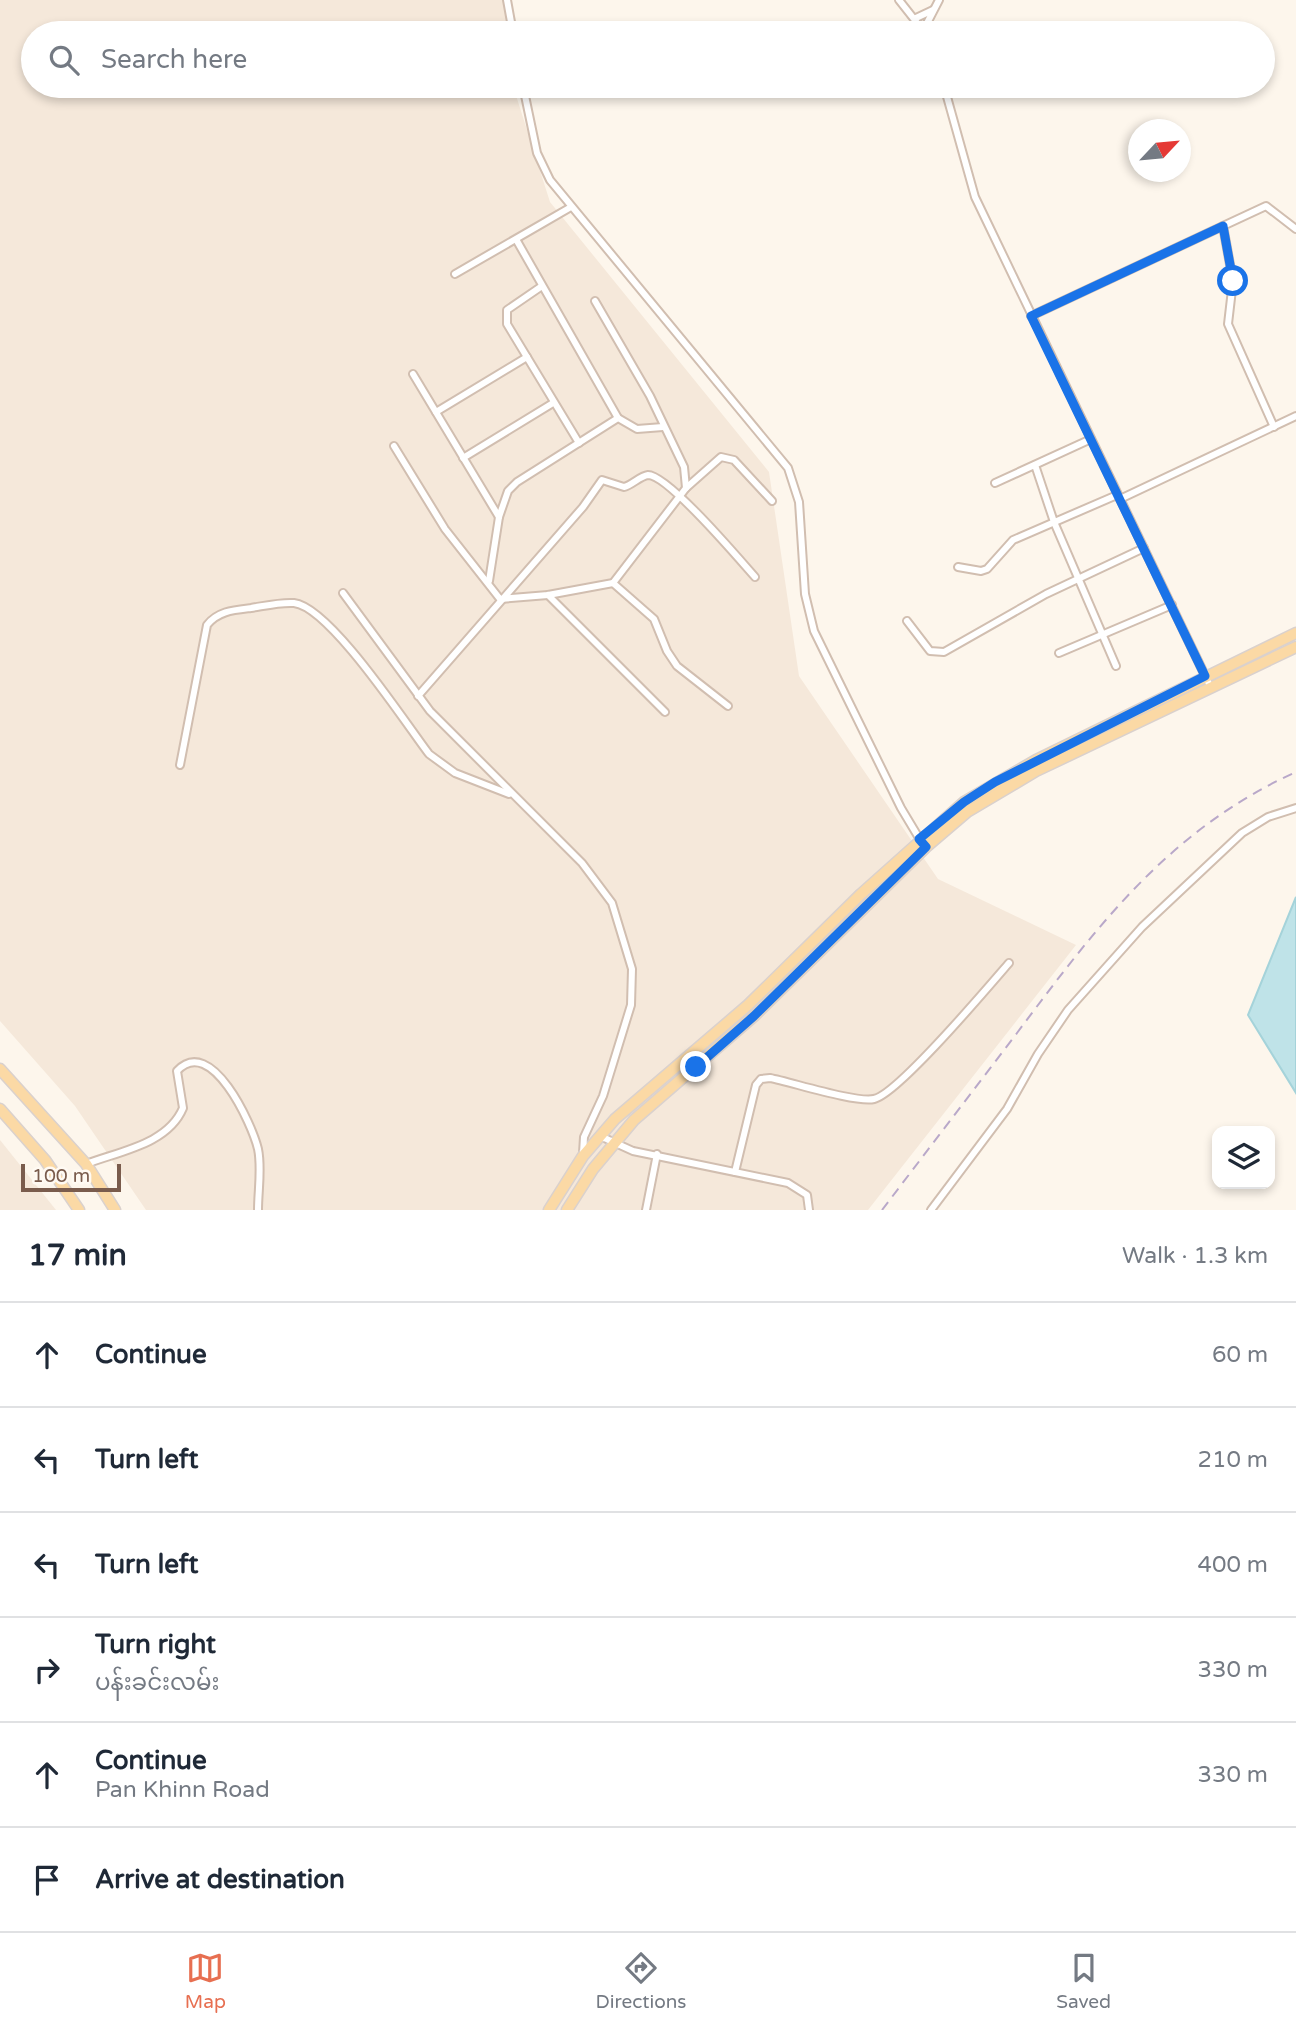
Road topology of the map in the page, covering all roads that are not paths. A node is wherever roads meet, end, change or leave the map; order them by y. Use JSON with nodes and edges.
{"nodes":[{"id":1,"x":507,"y":0,"type":"edge"},
{"id":2,"x":899,"y":0,"type":"edge"},
{"id":3,"x":939,"y":0,"type":"edge"},
{"id":4,"x":933,"y":10,"type":"junction"},
{"id":5,"x":916,"y":18,"type":"junction"},
{"id":6,"x":511,"y":21,"type":"edge"},
{"id":7,"x":918,"y":21,"type":"edge"},
{"id":8,"x":928,"y":21,"type":"edge"},
{"id":9,"x":526,"y":98,"type":"edge"},
{"id":10,"x":947,"y":98,"type":"edge"},
{"id":11,"x":571,"y":207,"type":"junction"},
{"id":12,"x":1223,"y":226,"type":"junction"},
{"id":13,"x":1296,"y":229,"type":"edge"},
{"id":14,"x":517,"y":241,"type":"junction"},
{"id":15,"x":455,"y":274,"type":"dead end"},
{"id":16,"x":542,"y":286,"type":"junction"},
{"id":17,"x":595,"y":301,"type":"dead end"},
{"id":18,"x":1031,"y":316,"type":"junction"},
{"id":19,"x":527,"y":357,"type":"junction"},
{"id":20,"x":413,"y":374,"type":"dead end"},
{"id":21,"x":553,"y":403,"type":"junction"},
{"id":22,"x":436,"y":412,"type":"junction"},
{"id":23,"x":1296,"y":416,"type":"edge"},
{"id":24,"x":618,"y":418,"type":"junction"},
{"id":25,"x":1274,"y":426,"type":"junction"},
{"id":26,"x":663,"y":427,"type":"junction"},
{"id":27,"x":1091,"y":439,"type":"junction"},
{"id":28,"x":579,"y":443,"type":"junction"},
{"id":29,"x":394,"y":446,"type":"dead end"},
{"id":30,"x":463,"y":458,"type":"junction"},
{"id":31,"x":1035,"y":465,"type":"junction"},
{"id":32,"x":995,"y":483,"type":"dead end"},
{"id":33,"x":686,"y":488,"type":"junction"},
{"id":34,"x":680,"y":496,"type":"junction"},
{"id":35,"x":1118,"y":497,"type":"junction"},
{"id":36,"x":772,"y":501,"type":"dead end"},
{"id":37,"x":499,"y":517,"type":"junction"},
{"id":38,"x":1054,"y":522,"type":"junction"},
{"id":39,"x":1144,"y":548,"type":"junction"},
{"id":40,"x":958,"y":567,"type":"dead end"},
{"id":41,"x":755,"y":577,"type":"dead end"},
{"id":42,"x":1077,"y":578,"type":"junction"},
{"id":43,"x":489,"y":581,"type":"junction"},
{"id":44,"x":613,"y":583,"type":"junction"},
{"id":45,"x":343,"y":593,"type":"dead end"},
{"id":46,"x":548,"y":595,"type":"junction"},
{"id":47,"x":500,"y":599,"type":"junction"},
{"id":48,"x":1172,"y":605,"type":"junction"},
{"id":49,"x":907,"y":621,"type":"dead end"},
{"id":50,"x":1296,"y":633,"type":"edge"},
{"id":51,"x":1101,"y":634,"type":"junction"},
{"id":52,"x":1296,"y":648,"type":"edge"},
{"id":53,"x":1059,"y":653,"type":"dead end"},
{"id":54,"x":1116,"y":666,"type":"dead end"},
{"id":55,"x":1205,"y":676,"type":"junction"},
{"id":56,"x":1211,"y":688,"type":"junction"},
{"id":57,"x":418,"y":696,"type":"junction"},
{"id":58,"x":728,"y":706,"type":"dead end"},
{"id":59,"x":665,"y":712,"type":"dead end"},
{"id":60,"x":180,"y":765,"type":"dead end"},
{"id":61,"x":511,"y":795,"type":"junction"},
{"id":62,"x":1296,"y":808,"type":"edge"},
{"id":63,"x":923,"y":843,"type":"junction"},
{"id":64,"x":1009,"y":963,"type":"dead end"},
{"id":65,"x":0,"y":1069,"type":"edge"},
{"id":66,"x":0,"y":1109,"type":"edge"},
{"id":67,"x":600,"y":1136,"type":"junction"},
{"id":68,"x":613,"y":1143,"type":"junction"},
{"id":69,"x":657,"y":1154,"type":"junction"},
{"id":70,"x":583,"y":1156,"type":"junction"},
{"id":71,"x":86,"y":1164,"type":"junction"},
{"id":72,"x":735,"y":1172,"type":"junction"},
{"id":73,"x":79,"y":1210,"type":"edge"},
{"id":74,"x":115,"y":1210,"type":"edge"},
{"id":75,"x":258,"y":1210,"type":"edge"},
{"id":76,"x":549,"y":1210,"type":"edge"},
{"id":77,"x":567,"y":1210,"type":"edge"},
{"id":78,"x":646,"y":1210,"type":"edge"},
{"id":79,"x":809,"y":1210,"type":"edge"},
{"id":80,"x":931,"y":1210,"type":"edge"}],
"edges":[{"from":1,"to":6,"type":"street"},
{"from":2,"to":5,"type":"street"},
{"from":3,"to":4,"type":"street"},
{"from":4,"to":5,"type":"street"},
{"from":4,"to":8,"type":"street"},
{"from":5,"to":7,"type":"street"},
{"from":9,"to":11,"type":"street"},
{"from":10,"to":18,"type":"street"},
{"from":11,"to":14,"type":"street"},
{"from":11,"to":63,"type":"street"},
{"from":12,"to":13,"type":"street"},
{"from":12,"to":18,"type":"street"},
{"from":12,"to":25,"type":"street"},
{"from":14,"to":15,"type":"street"},
{"from":14,"to":16,"type":"street"},
{"from":16,"to":19,"type":"street"},
{"from":16,"to":24,"type":"street"},
{"from":17,"to":26,"type":"street"},
{"from":18,"to":27,"type":"street"},
{"from":19,"to":21,"type":"street"},
{"from":19,"to":22,"type":"street"},
{"from":20,"to":22,"type":"street"},
{"from":21,"to":28,"type":"street"},
{"from":21,"to":30,"type":"street"},
{"from":22,"to":30,"type":"street"},
{"from":23,"to":25,"type":"street"},
{"from":24,"to":26,"type":"street"},
{"from":24,"to":28,"type":"street"},
{"from":25,"to":35,"type":"street"},
{"from":26,"to":33,"type":"street"},
{"from":27,"to":31,"type":"street"},
{"from":27,"to":35,"type":"street"},
{"from":28,"to":37,"type":"street"},
{"from":29,"to":43,"type":"street"},
{"from":30,"to":37,"type":"street"},
{"from":31,"to":32,"type":"street"},
{"from":31,"to":38,"type":"street"},
{"from":33,"to":34,"type":"street"},
{"from":33,"to":36,"type":"street"},
{"from":34,"to":41,"type":"street"},
{"from":34,"to":44,"type":"street"},
{"from":34,"to":47,"type":"street"},
{"from":35,"to":38,"type":"street"},
{"from":35,"to":39,"type":"street"},
{"from":37,"to":43,"type":"street"},
{"from":38,"to":40,"type":"street"},
{"from":38,"to":42,"type":"street"},
{"from":39,"to":42,"type":"street"},
{"from":39,"to":48,"type":"street"},
{"from":42,"to":49,"type":"street"},
{"from":42,"to":51,"type":"street"},
{"from":43,"to":47,"type":"street"},
{"from":44,"to":46,"type":"street"},
{"from":44,"to":58,"type":"street"},
{"from":45,"to":57,"type":"street"},
{"from":46,"to":47,"type":"street"},
{"from":46,"to":59,"type":"street"},
{"from":47,"to":57,"type":"street"},
{"from":48,"to":51,"type":"street"},
{"from":48,"to":55,"type":"street"},
{"from":50,"to":55,"type":"main road"},
{"from":51,"to":53,"type":"street"},
{"from":51,"to":54,"type":"street"},
{"from":52,"to":56,"type":"main road"},
{"from":55,"to":56,"type":"street"},
{"from":55,"to":63,"type":"main road"},
{"from":56,"to":63,"type":"main road"},
{"from":57,"to":61,"type":"street"},
{"from":60,"to":61,"type":"street"},
{"from":61,"to":70,"type":"street"},
{"from":62,"to":80,"type":"street"},
{"from":63,"to":67,"type":"main road"},
{"from":63,"to":68,"type":"main road"},
{"from":64,"to":72,"type":"street"},
{"from":65,"to":71,"type":"main road"},
{"from":66,"to":73,"type":"main road"},
{"from":67,"to":68,"type":"street"},
{"from":67,"to":70,"type":"main road"},
{"from":68,"to":69,"type":"street"},
{"from":68,"to":77,"type":"main road"},
{"from":69,"to":72,"type":"street"},
{"from":69,"to":78,"type":"street"},
{"from":70,"to":76,"type":"main road"},
{"from":71,"to":74,"type":"main road"},
{"from":71,"to":75,"type":"street"},
{"from":72,"to":79,"type":"street"}]}
